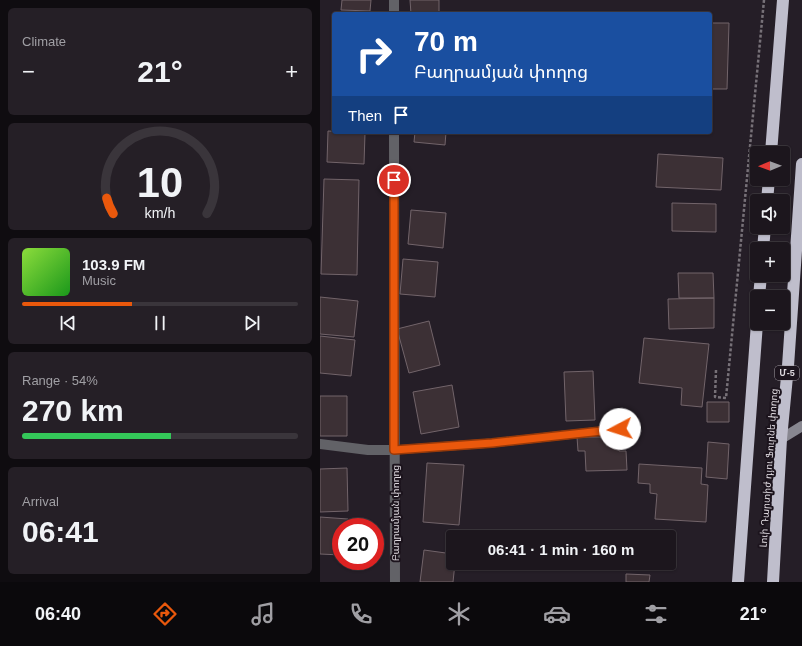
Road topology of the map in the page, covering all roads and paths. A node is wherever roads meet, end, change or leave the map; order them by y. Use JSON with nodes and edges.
{"nodes":[{"id":1,"x":394,"y":0,"type":"edge"},
{"id":2,"x":764,"y":0,"type":"edge"},
{"id":3,"x":783,"y":0,"type":"edge"},
{"id":4,"x":394,"y":12,"type":"edge"},
{"id":5,"x":394,"y":134,"type":"edge"},
{"id":6,"x":772,"y":146,"type":"edge"},
{"id":7,"x":802,"y":164,"type":"edge"},
{"id":8,"x":756,"y":330,"type":"edge"},
{"id":9,"x":716,"y":370,"type":"dead end"},
{"id":10,"x":802,"y":426,"type":"edge"},
{"id":11,"x":620,"y":429,"type":"dead end"},
{"id":12,"x":780,"y":439,"type":"junction"},
{"id":13,"x":320,"y":444,"type":"edge"},
{"id":14,"x":394,"y":450,"type":"junction"},
{"id":15,"x":395,"y":582,"type":"edge"},
{"id":16,"x":738,"y":582,"type":"edge"},
{"id":17,"x":773,"y":582,"type":"edge"}],
"edges":[{"from":1,"to":4,"type":"street"},
{"from":2,"to":9,"type":"path"},
{"from":3,"to":6,"type":"highway"},
{"from":5,"to":14,"type":"street","name":"Բաղրամյան փողոց"},
{"from":7,"to":12,"type":"highway","name":"Լուի Դարտիժ դյու Ֆուրնե փողոց","number":"Մ-5"},
{"from":8,"to":16,"type":"highway"},
{"from":10,"to":12,"type":"main road"},
{"from":11,"to":14,"type":"lane"},
{"from":12,"to":17,"type":"highway","name":"Լուի Դարտիժ դյու Ֆուրնե փողոց","number":"Մ-5"},
{"from":13,"to":14,"type":"street"},
{"from":14,"to":15,"type":"street","name":"Բաղրամյան փողոց"}]}
